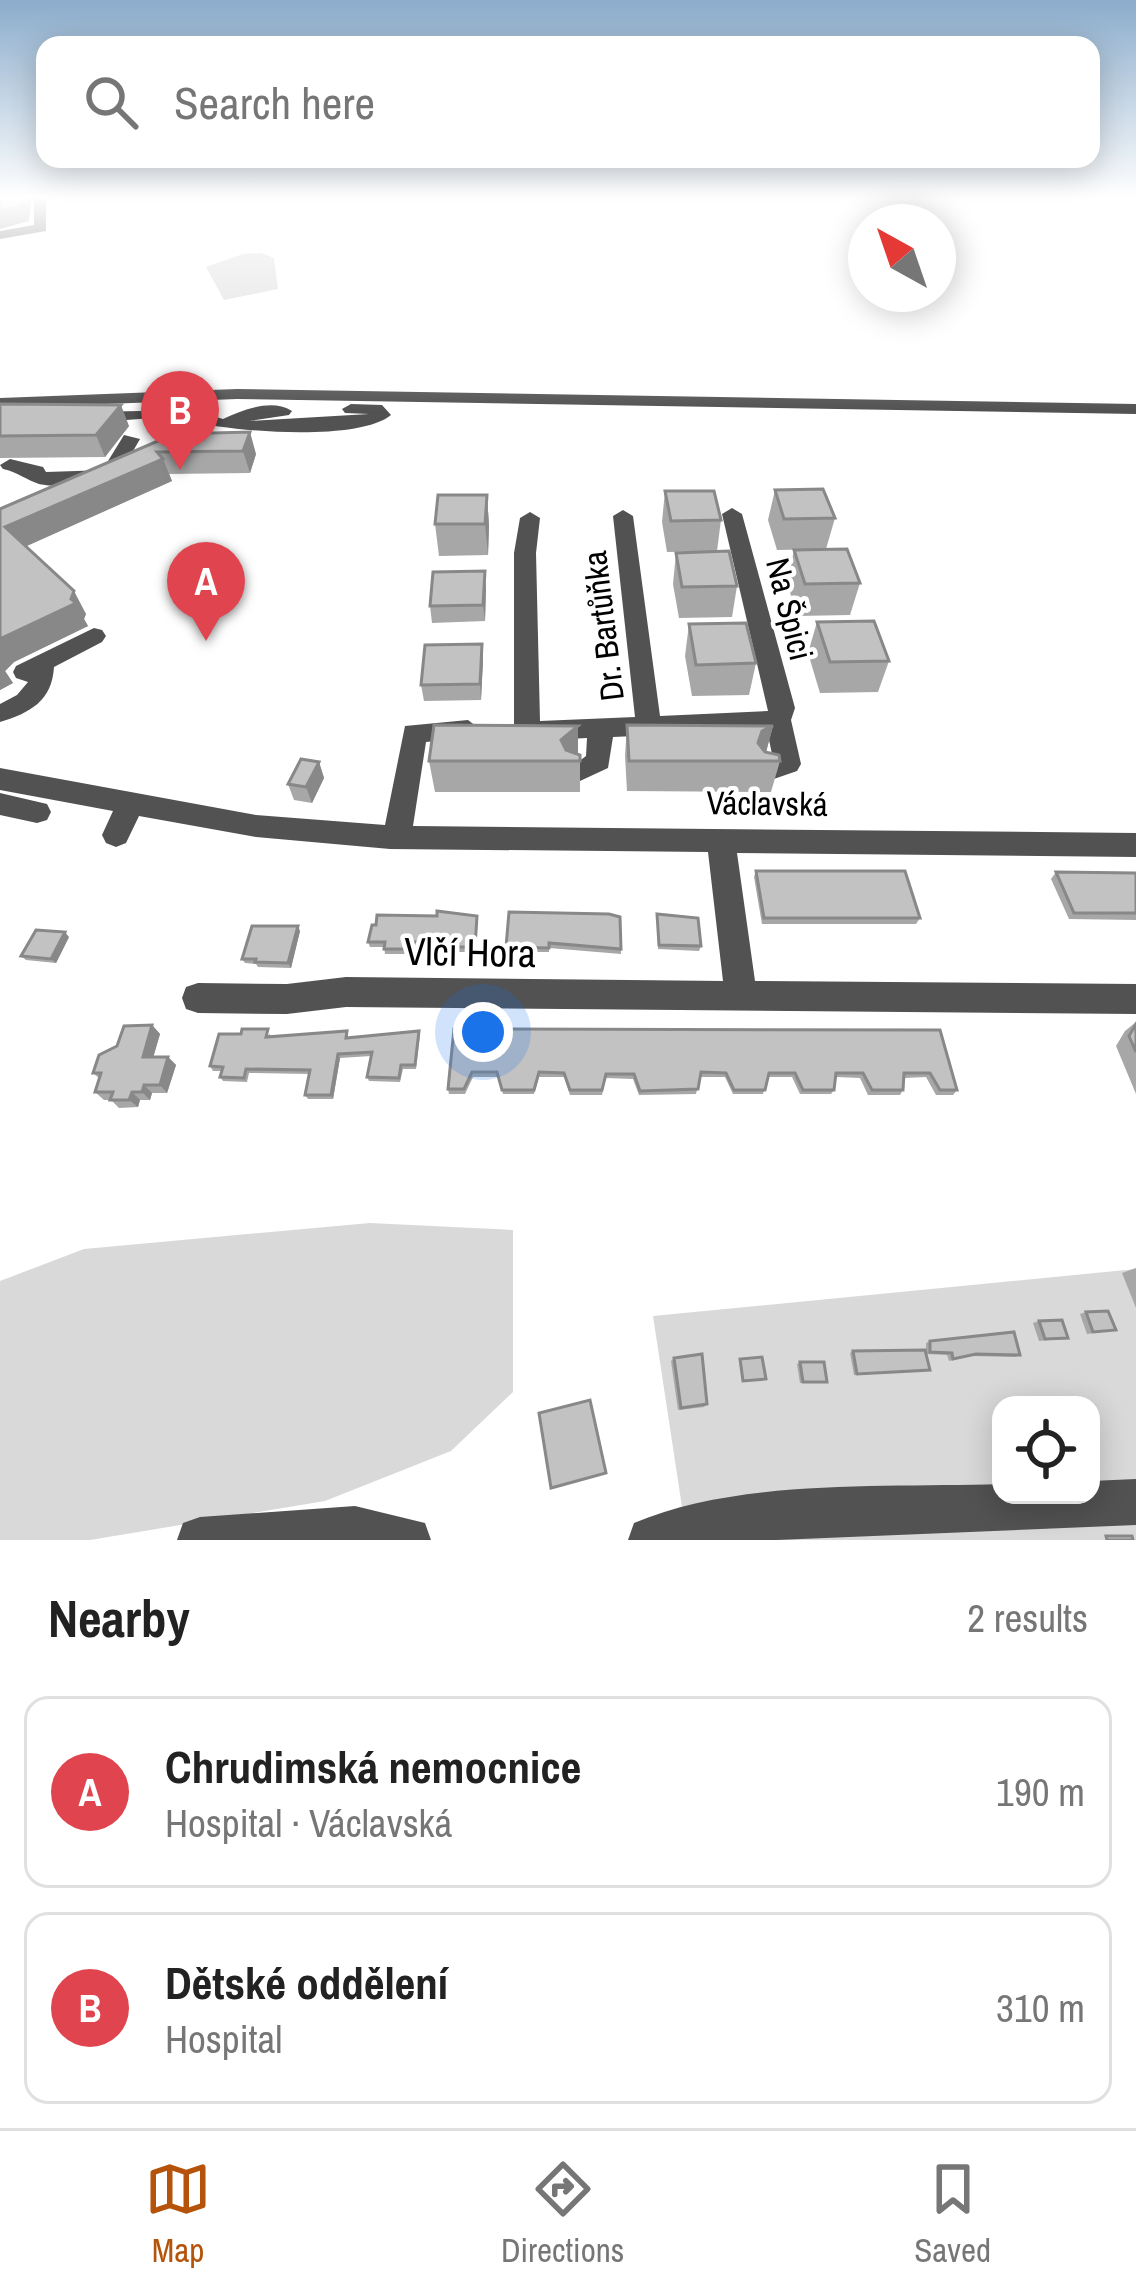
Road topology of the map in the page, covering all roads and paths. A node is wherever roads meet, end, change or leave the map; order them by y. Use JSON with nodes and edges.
{"nodes":[{"id":1,"x":237,"y":394,"type":"junction"},
{"id":2,"x":0,"y":403,"type":"edge"},
{"id":3,"x":1136,"y":409,"type":"edge"},
{"id":4,"x":193,"y":415,"type":"junction"},
{"id":5,"x":0,"y":419,"type":"edge"},
{"id":6,"x":228,"y":424,"type":"junction"},
{"id":7,"x":131,"y":439,"type":"dead end"},
{"id":8,"x":172,"y":445,"type":"edge"},
{"id":9,"x":10,"y":465,"type":"dead end"},
{"id":10,"x":117,"y":469,"type":"junction"},
{"id":11,"x":40,"y":475,"type":"junction"},
{"id":12,"x":732,"y":514,"type":"dead end"},
{"id":13,"x":623,"y":516,"type":"dead end"},
{"id":14,"x":530,"y":518,"type":"dead end"},
{"id":15,"x":94,"y":636,"type":"dead end"},
{"id":16,"x":0,"y":712,"type":"edge"},
{"id":17,"x":778,"y":720,"type":"junction"},
{"id":18,"x":649,"y":728,"type":"junction"},
{"id":19,"x":600,"y":729,"type":"junction"},
{"id":20,"x":508,"y":731,"type":"junction"},
{"id":21,"x":580,"y":771,"type":"edge"},
{"id":22,"x":768,"y":771,"type":"edge"},
{"id":23,"x":0,"y":779,"type":"edge"},
{"id":24,"x":0,"y":804,"type":"edge"},
{"id":25,"x":37,"y":812,"type":"dead end"},
{"id":26,"x":397,"y":837,"type":"junction"},
{"id":27,"x":722,"y":838,"type":"junction"},
{"id":28,"x":1136,"y":844,"type":"edge"},
{"id":29,"x":741,"y":996,"type":"junction"},
{"id":30,"x":198,"y":998,"type":"dead end"},
{"id":31,"x":1136,"y":999,"type":"edge"},
{"id":32,"x":1136,"y":1502,"type":"edge"},
{"id":33,"x":200,"y":1540,"type":"edge"},
{"id":34,"x":408,"y":1540,"type":"edge"},
{"id":35,"x":651,"y":1540,"type":"edge"}],
"edges":[{"from":1,"to":2,"type":"street"},
{"from":1,"to":3,"type":"street"},
{"from":1,"to":4,"type":"street"},
{"from":4,"to":5,"type":"street"},
{"from":4,"to":6,"type":"street"},
{"from":4,"to":8,"type":"street"},
{"from":6,"to":6,"type":"street"},
{"from":7,"to":10,"type":"street"},
{"from":9,"to":11,"type":"street"},
{"from":10,"to":11,"type":"street"},
{"from":10,"to":11,"type":"street"},
{"from":12,"to":17,"type":"street","name":"Na Špici"},
{"from":13,"to":18,"type":"street","name":"Dr. Bartůňka"},
{"from":14,"to":20,"type":"street"},
{"from":15,"to":16,"type":"street"},
{"from":17,"to":18,"type":"street"},
{"from":17,"to":22,"type":"street","name":"Na Špici"},
{"from":18,"to":19,"type":"street"},
{"from":19,"to":20,"type":"street"},
{"from":19,"to":21,"type":"street"},
{"from":20,"to":26,"type":"street"},
{"from":23,"to":26,"type":"street","name":"Václavská"},
{"from":24,"to":25,"type":"street"},
{"from":26,"to":27,"type":"street","name":"Václavská"},
{"from":27,"to":28,"type":"street","name":"Václavská"},
{"from":27,"to":29,"type":"street"},
{"from":29,"to":30,"type":"street","name":"Vlčí Hora"},
{"from":29,"to":31,"type":"street","name":"Vlčí Hora"},
{"from":32,"to":35,"type":"street"},
{"from":33,"to":34,"type":"street"}]}
